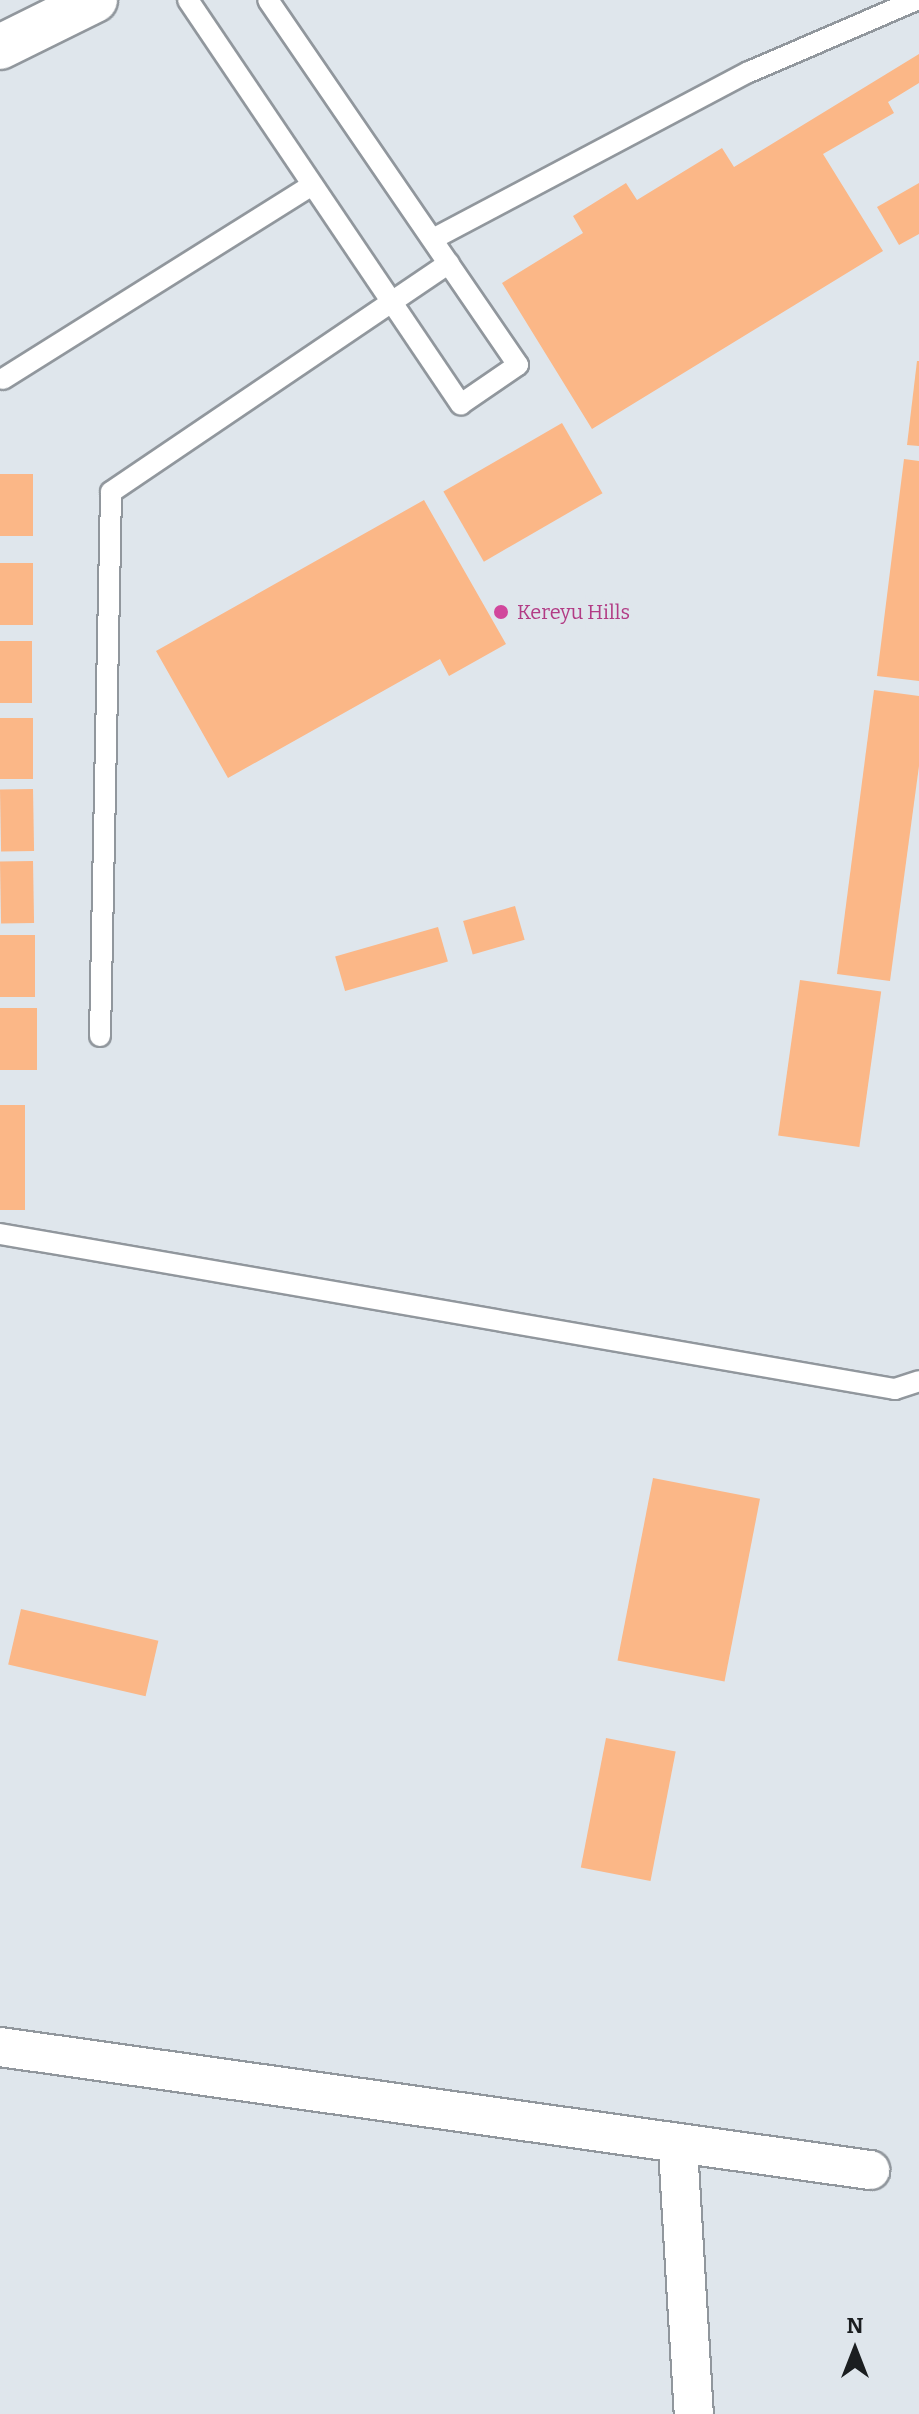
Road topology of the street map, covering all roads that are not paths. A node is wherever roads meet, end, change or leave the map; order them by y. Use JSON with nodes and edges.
{"nodes":[{"id":1,"x":95,"y":0,"type":"edge"},
{"id":2,"x":188,"y":0,"type":"edge"},
{"id":3,"x":268,"y":0,"type":"edge"},
{"id":4,"x":916,"y":0,"type":"edge"},
{"id":5,"x":0,"y":47,"type":"edge"},
{"id":6,"x":311,"y":186,"type":"junction"},
{"id":7,"x":433,"y":239,"type":"junction"},
{"id":8,"x":449,"y":263,"type":"junction"},
{"id":9,"x":393,"y":304,"type":"junction"},
{"id":10,"x":3,"y":379,"type":"dead end"},
{"id":11,"x":100,"y":1036,"type":"dead end"},
{"id":12,"x":0,"y":1234,"type":"edge"},
{"id":13,"x":919,"y":1381,"type":"edge"},
{"id":14,"x":0,"y":2047,"type":"edge"},
{"id":15,"x":678,"y":2148,"type":"junction"},
{"id":16,"x":870,"y":2170,"type":"dead end"},
{"id":17,"x":694,"y":2414,"type":"edge"}],
"edges":[{"from":1,"to":5,"type":"main road"},
{"from":2,"to":6,"type":"lane"},
{"from":3,"to":7,"type":"lane"},
{"from":4,"to":7,"type":"lane"},
{"from":6,"to":9,"type":"lane"},
{"from":6,"to":10,"type":"lane"},
{"from":7,"to":8,"type":"lane"},
{"from":8,"to":9,"type":"lane"},
{"from":8,"to":9,"type":"lane"},
{"from":9,"to":11,"type":"lane"},
{"from":12,"to":13,"type":"lane"},
{"from":14,"to":15,"type":"street"},
{"from":15,"to":16,"type":"street"},
{"from":15,"to":17,"type":"street"}]}
